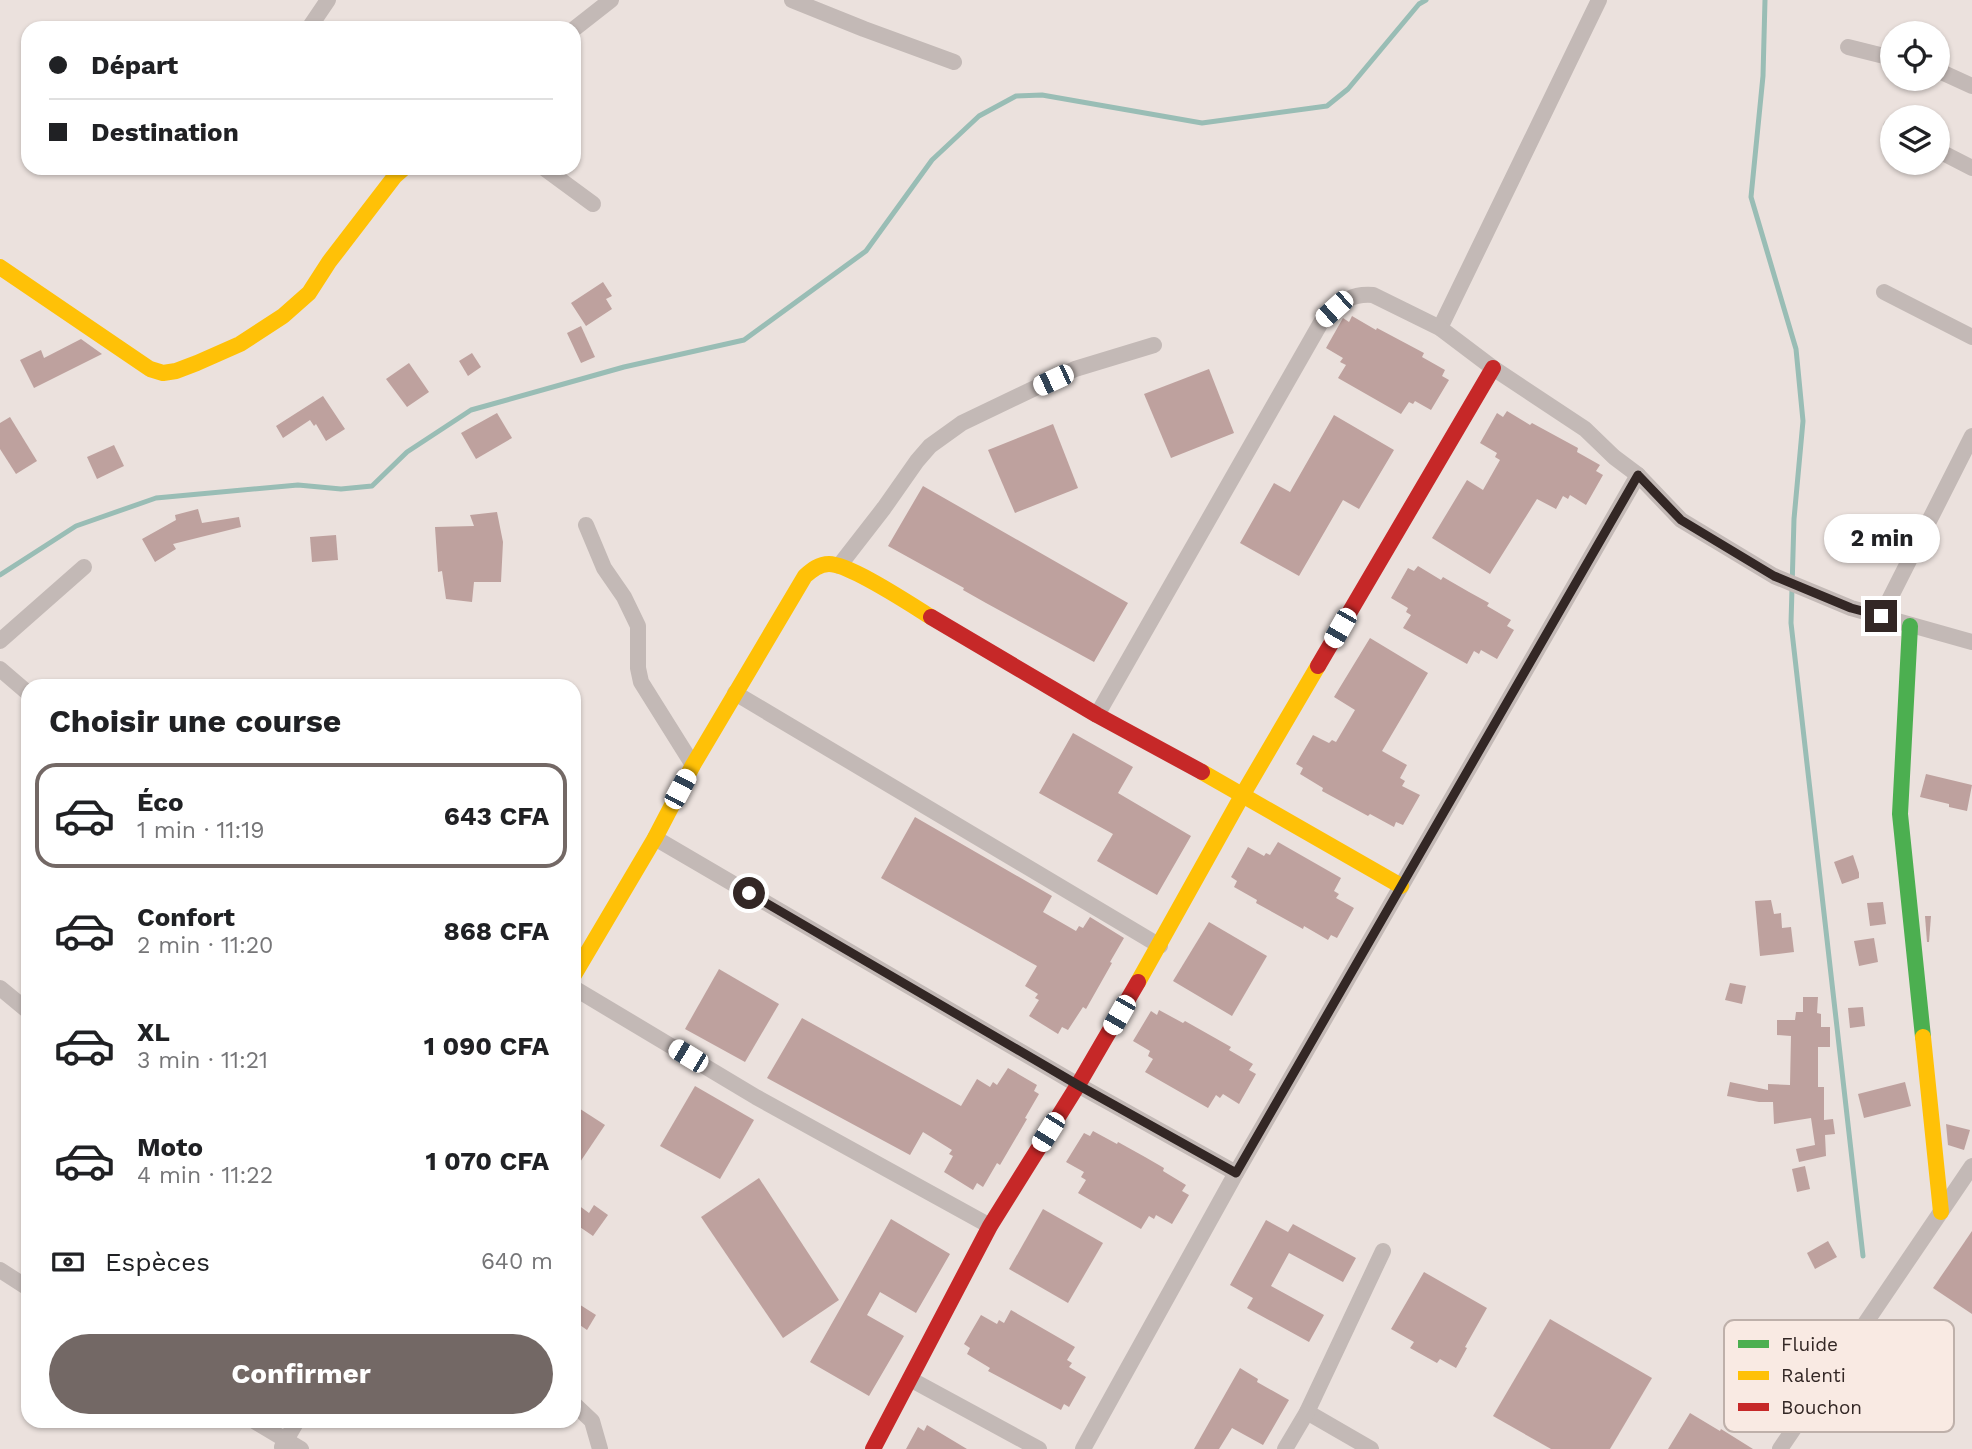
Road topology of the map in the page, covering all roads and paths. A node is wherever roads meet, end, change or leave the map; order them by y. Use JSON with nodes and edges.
{"nodes":[{"id":1,"x":328,"y":0,"type":"edge"},
{"id":2,"x":611,"y":0,"type":"edge"},
{"id":3,"x":792,"y":0,"type":"edge"},
{"id":4,"x":1599,"y":0,"type":"edge"},
{"id":5,"x":314,"y":21,"type":"edge"},
{"id":6,"x":581,"y":24,"type":"edge"},
{"id":7,"x":1848,"y":47,"type":"dead end"},
{"id":8,"x":1880,"y":55,"type":"edge"},
{"id":9,"x":954,"y":62,"type":"dead end"},
{"id":10,"x":1950,"y":76,"type":"edge"},
{"id":11,"x":1972,"y":86,"type":"edge"},
{"id":12,"x":1950,"y":157,"type":"edge"},
{"id":13,"x":1972,"y":168,"type":"edge"},
{"id":14,"x":391,"y":175,"type":"edge"},
{"id":15,"x":554,"y":175,"type":"edge"},
{"id":16,"x":593,"y":204,"type":"dead end"},
{"id":17,"x":0,"y":267,"type":"edge"},
{"id":18,"x":1884,"y":292,"type":"dead end"},
{"id":19,"x":1440,"y":328,"type":"junction"},
{"id":20,"x":1972,"y":337,"type":"edge"},
{"id":21,"x":1154,"y":345,"type":"dead end"},
{"id":22,"x":1493,"y":368,"type":"junction"},
{"id":23,"x":1972,"y":436,"type":"edge"},
{"id":24,"x":1638,"y":475,"type":"junction"},
{"id":25,"x":586,"y":525,"type":"dead end"},
{"id":26,"x":839,"y":566,"type":"junction"},
{"id":27,"x":84,"y":567,"type":"dead end"},
{"id":28,"x":1881,"y":616,"type":"junction"},
{"id":29,"x":1910,"y":626,"type":"junction"},
{"id":30,"x":0,"y":641,"type":"edge"},
{"id":31,"x":1972,"y":642,"type":"edge"},
{"id":32,"x":0,"y":669,"type":"edge"},
{"id":33,"x":21,"y":686,"type":"edge"},
{"id":34,"x":735,"y":693,"type":"junction"},
{"id":35,"x":1097,"y":715,"type":"junction"},
{"id":36,"x":693,"y":765,"type":"junction"},
{"id":37,"x":1243,"y":794,"type":"junction"},
{"id":38,"x":655,"y":838,"type":"junction"},
{"id":39,"x":1401,"y":886,"type":"junction"},
{"id":40,"x":1160,"y":946,"type":"junction"},
{"id":41,"x":581,"y":963,"type":"edge"},
{"id":42,"x":0,"y":988,"type":"edge"},
{"id":43,"x":581,"y":992,"type":"edge"},
{"id":44,"x":21,"y":1005,"type":"edge"},
{"id":45,"x":1078,"y":1085,"type":"junction"},
{"id":46,"x":1972,"y":1166,"type":"edge"},
{"id":47,"x":1236,"y":1173,"type":"junction"},
{"id":48,"x":1941,"y":1212,"type":"junction"},
{"id":49,"x":990,"y":1226,"type":"junction"},
{"id":50,"x":1383,"y":1251,"type":"dead end"},
{"id":51,"x":0,"y":1270,"type":"edge"},
{"id":52,"x":21,"y":1284,"type":"edge"},
{"id":53,"x":1868,"y":1320,"type":"edge"},
{"id":54,"x":910,"y":1379,"type":"junction"},
{"id":55,"x":581,"y":1411,"type":"edge"},
{"id":56,"x":1307,"y":1412,"type":"junction"},
{"id":57,"x":262,"y":1428,"type":"edge"},
{"id":58,"x":293,"y":1428,"type":"edge"},
{"id":59,"x":1792,"y":1432,"type":"edge"},
{"id":60,"x":283,"y":1445,"type":"edge"},
{"id":61,"x":301,"y":1449,"type":"edge"},
{"id":62,"x":600,"y":1449,"type":"edge"},
{"id":63,"x":873,"y":1449,"type":"edge"},
{"id":64,"x":1039,"y":1449,"type":"edge"},
{"id":65,"x":1083,"y":1449,"type":"edge"},
{"id":66,"x":1285,"y":1449,"type":"edge"},
{"id":67,"x":1371,"y":1449,"type":"edge"},
{"id":68,"x":1780,"y":1449,"type":"edge"}],
"edges":[{"from":1,"to":5,"type":"street"},
{"from":2,"to":6,"type":"street"},
{"from":3,"to":9,"type":"street"},
{"from":4,"to":19,"type":"street"},
{"from":7,"to":8,"type":"street"},
{"from":10,"to":11,"type":"street"},
{"from":12,"to":13,"type":"street"},
{"from":14,"to":17,"type":"street"},
{"from":15,"to":16,"type":"street"},
{"from":18,"to":20,"type":"street"},
{"from":19,"to":22,"type":"street"},
{"from":19,"to":35,"type":"street"},
{"from":21,"to":26,"type":"street"},
{"from":22,"to":24,"type":"street"},
{"from":22,"to":37,"type":"street"},
{"from":23,"to":28,"type":"street"},
{"from":24,"to":28,"type":"street"},
{"from":24,"to":39,"type":"street"},
{"from":25,"to":36,"type":"street"},
{"from":26,"to":34,"type":"street"},
{"from":26,"to":35,"type":"street"},
{"from":27,"to":30,"type":"street"},
{"from":28,"to":29,"type":"street"},
{"from":29,"to":31,"type":"street"},
{"from":29,"to":48,"type":"street"},
{"from":32,"to":33,"type":"street"},
{"from":34,"to":36,"type":"street"},
{"from":34,"to":40,"type":"street"},
{"from":35,"to":37,"type":"street"},
{"from":36,"to":38,"type":"street"},
{"from":37,"to":39,"type":"street"},
{"from":37,"to":40,"type":"street"},
{"from":38,"to":41,"type":"street"},
{"from":38,"to":45,"type":"street"},
{"from":39,"to":47,"type":"street"},
{"from":40,"to":45,"type":"street"},
{"from":42,"to":44,"type":"street"},
{"from":43,"to":49,"type":"street"},
{"from":45,"to":47,"type":"street"},
{"from":45,"to":49,"type":"street"},
{"from":46,"to":48,"type":"street"},
{"from":47,"to":65,"type":"street"},
{"from":48,"to":53,"type":"street"},
{"from":49,"to":54,"type":"street"},
{"from":50,"to":56,"type":"street"},
{"from":51,"to":52,"type":"street"},
{"from":54,"to":63,"type":"street"},
{"from":54,"to":64,"type":"street"},
{"from":55,"to":62,"type":"street"},
{"from":56,"to":66,"type":"street"},
{"from":56,"to":67,"type":"street"},
{"from":57,"to":60,"type":"street"},
{"from":58,"to":60,"type":"street"},
{"from":59,"to":68,"type":"street"},
{"from":60,"to":61,"type":"street"}]}
